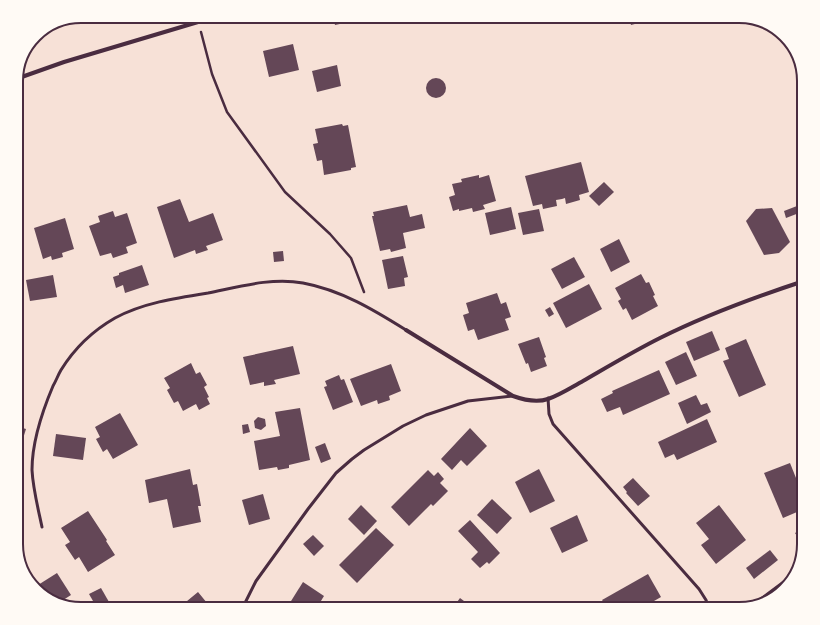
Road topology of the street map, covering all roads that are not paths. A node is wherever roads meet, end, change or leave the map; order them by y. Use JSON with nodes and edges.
{"nodes":[{"id":1,"x":195,"y":23,"type":"edge"},
{"id":2,"x":23,"y":76,"type":"edge"},
{"id":3,"x":797,"y":284,"type":"edge"},
{"id":4,"x":406,"y":330,"type":"joint"},
{"id":5,"x":513,"y":396,"type":"junction"},
{"id":6,"x":548,"y":398,"type":"junction"},
{"id":7,"x":42,"y":527,"type":"dead end"},
{"id":8,"x":781,"y":584,"type":"edge"},
{"id":9,"x":763,"y":597,"type":"edge"},
{"id":10,"x":246,"y":602,"type":"edge"},
{"id":11,"x":707,"y":602,"type":"edge"}],
"edges":[{"from":1,"to":2,"type":"street"},
{"from":3,"to":6,"type":"street"},
{"from":4,"to":5,"type":"street"},
{"from":4,"to":7,"type":"lane"},
{"from":5,"to":6,"type":"street"},
{"from":5,"to":10,"type":"lane"},
{"from":6,"to":11,"type":"lane"},
{"from":8,"to":9,"type":"lane"}]}
